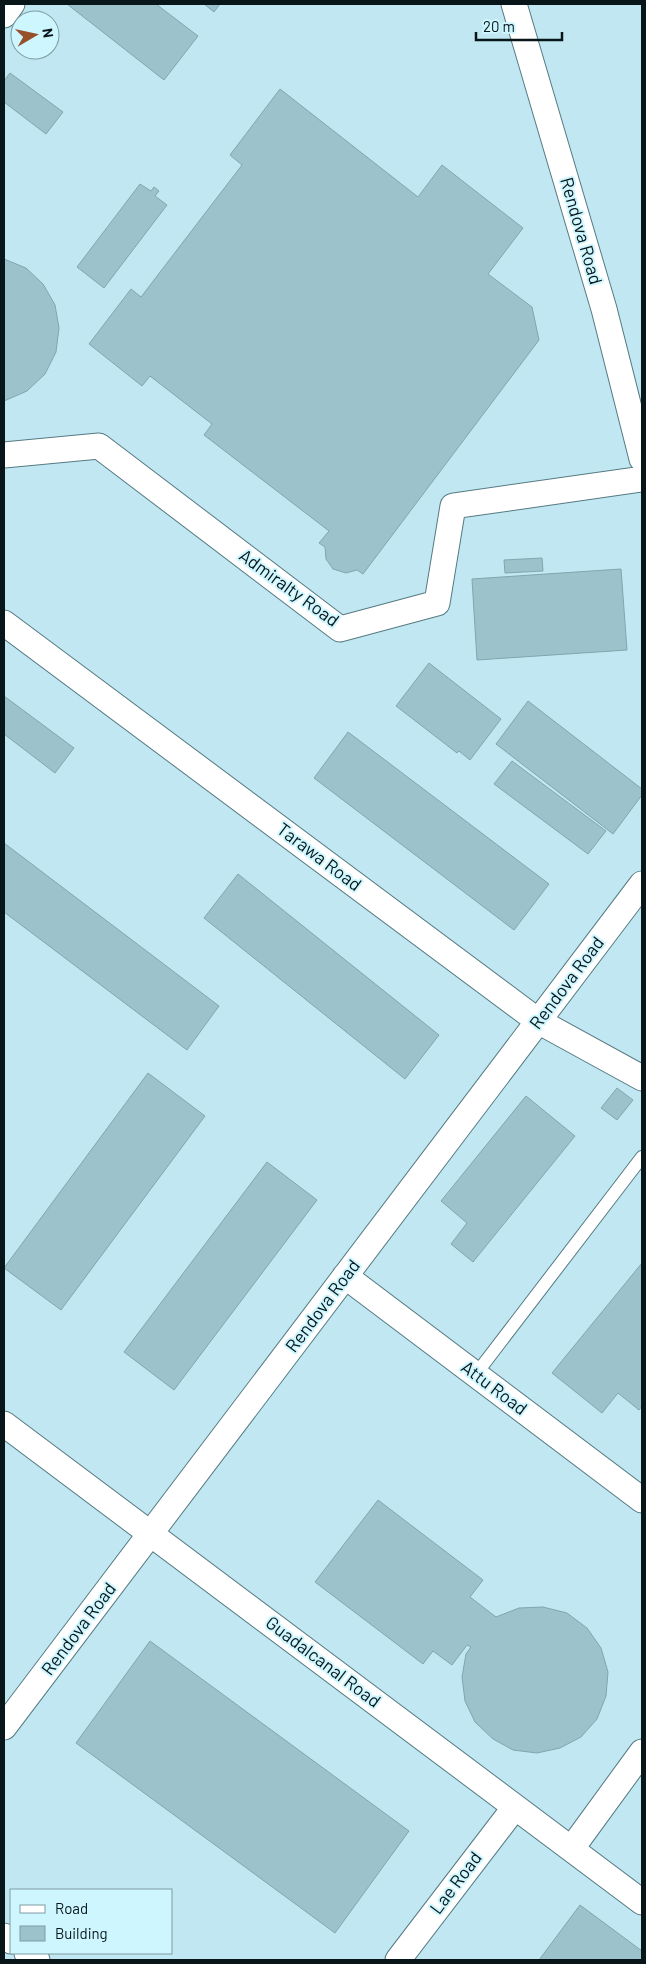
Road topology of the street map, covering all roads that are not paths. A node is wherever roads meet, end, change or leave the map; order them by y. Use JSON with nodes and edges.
{"nodes":[{"id":1,"x":12,"y":4,"type":"edge"},
{"id":2,"x":514,"y":4,"type":"edge"},
{"id":3,"x":4,"y":15,"type":"edge"},
{"id":4,"x":4,"y":455,"type":"edge"},
{"id":5,"x":642,"y":459,"type":"edge"},
{"id":6,"x":642,"y":479,"type":"edge"},
{"id":7,"x":4,"y":623,"type":"edge"},
{"id":8,"x":642,"y":884,"type":"edge"},
{"id":9,"x":538,"y":1021,"type":"junction"},
{"id":10,"x":642,"y":1078,"type":"edge"},
{"id":11,"x":642,"y":1157,"type":"edge"},
{"id":12,"x":345,"y":1276,"type":"junction"},
{"id":13,"x":476,"y":1374,"type":"junction"},
{"id":14,"x":4,"y":1424,"type":"edge"},
{"id":15,"x":642,"y":1500,"type":"edge"},
{"id":16,"x":151,"y":1533,"type":"junction"},
{"id":17,"x":4,"y":1727,"type":"edge"},
{"id":18,"x":642,"y":1752,"type":"edge"},
{"id":19,"x":515,"y":1807,"type":"junction"},
{"id":20,"x":572,"y":1848,"type":"junction"},
{"id":21,"x":642,"y":1902,"type":"edge"},
{"id":22,"x":398,"y":1960,"type":"edge"}],
"edges":[{"from":1,"to":3,"type":"street"},
{"from":2,"to":5,"type":"street","name":"Rendova Road"},
{"from":4,"to":6,"type":"street","name":"Admiralty Road"},
{"from":7,"to":9,"type":"street","name":"Tarawa Road"},
{"from":8,"to":9,"type":"street","name":"Rendova Road"},
{"from":9,"to":10,"type":"street","name":"Tarawa Road"},
{"from":9,"to":12,"type":"street","name":"Rendova Road"},
{"from":11,"to":13,"type":"lane"},
{"from":12,"to":13,"type":"street","name":"Attu Road"},
{"from":12,"to":16,"type":"street","name":"Rendova Road"},
{"from":13,"to":15,"type":"street","name":"Attu Road"},
{"from":14,"to":16,"type":"street","name":"Guadalcanal Road"},
{"from":16,"to":17,"type":"street","name":"Rendova Road"},
{"from":16,"to":19,"type":"street","name":"Guadalcanal Road"},
{"from":18,"to":20,"type":"street"},
{"from":19,"to":20,"type":"street","name":"Guadalcanal Road"},
{"from":19,"to":22,"type":"street","name":"Lae Road"},
{"from":20,"to":21,"type":"street","name":"Guadalcanal Road"}]}
